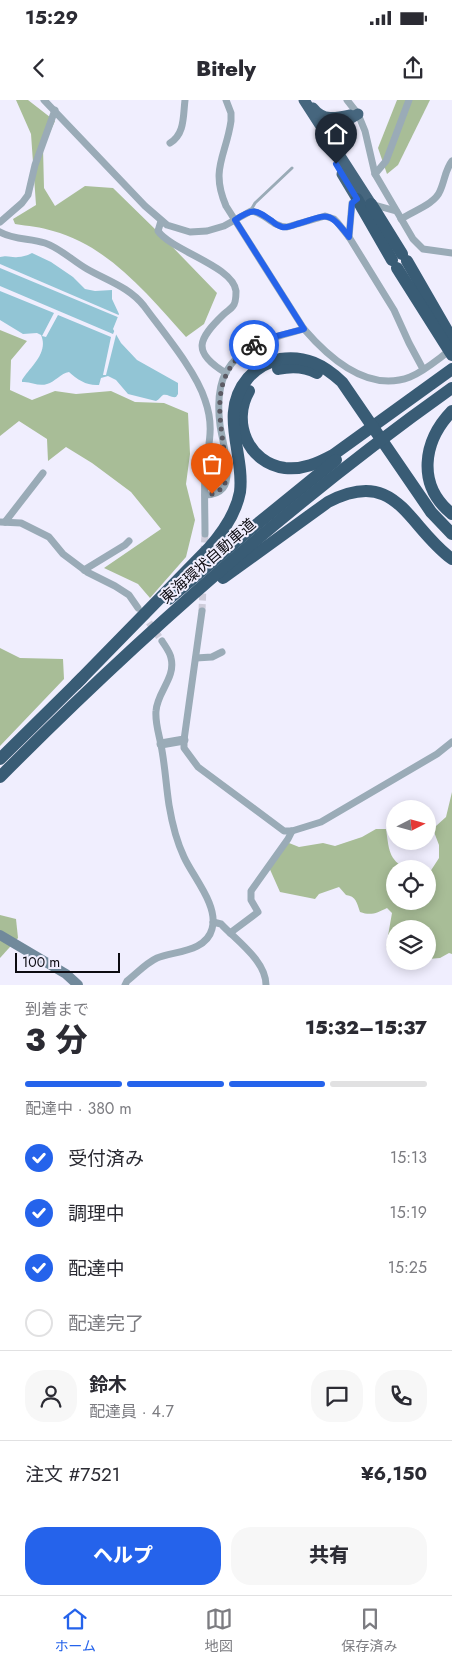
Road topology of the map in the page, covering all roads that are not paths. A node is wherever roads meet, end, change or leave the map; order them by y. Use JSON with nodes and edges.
{"nodes":[{"id":1,"x":44,"y":100,"type":"edge"},
{"id":2,"x":185,"y":100,"type":"edge"},
{"id":3,"x":226,"y":100,"type":"edge"},
{"id":4,"x":296,"y":100,"type":"edge"},
{"id":5,"x":304,"y":100,"type":"edge"},
{"id":6,"x":308,"y":100,"type":"edge"},
{"id":7,"x":347,"y":100,"type":"edge"},
{"id":8,"x":409,"y":100,"type":"edge"},
{"id":9,"x":55,"y":110,"type":"junction"},
{"id":10,"x":358,"y":114,"type":"junction"},
{"id":11,"x":170,"y":142,"type":"dead end"},
{"id":12,"x":452,"y":161,"type":"edge"},
{"id":13,"x":292,"y":168,"type":"dead end"},
{"id":14,"x":375,"y":174,"type":"junction"},
{"id":15,"x":357,"y":199,"type":"junction"},
{"id":16,"x":371,"y":204,"type":"junction"},
{"id":17,"x":251,"y":211,"type":"junction"},
{"id":18,"x":396,"y":211,"type":"junction"},
{"id":19,"x":401,"y":219,"type":"junction"},
{"id":20,"x":235,"y":220,"type":"junction"},
{"id":21,"x":161,"y":221,"type":"junction"},
{"id":22,"x":0,"y":222,"type":"edge"},
{"id":23,"x":0,"y":232,"type":"edge"},
{"id":24,"x":349,"y":237,"type":"junction"},
{"id":25,"x":452,"y":253,"type":"edge"},
{"id":26,"x":399,"y":261,"type":"junction"},
{"id":27,"x":304,"y":329,"type":"junction"},
{"id":28,"x":450,"y":347,"type":"edge"},
{"id":29,"x":424,"y":369,"type":"junction"},
{"id":30,"x":452,"y":371,"type":"edge"},
{"id":31,"x":226,"y":373,"type":"junction"},
{"id":32,"x":452,"y":388,"type":"edge"},
{"id":33,"x":452,"y":410,"type":"edge"},
{"id":34,"x":363,"y":418,"type":"junction"},
{"id":35,"x":387,"y":453,"type":"junction"},
{"id":36,"x":43,"y":474,"type":"dead end"},
{"id":37,"x":205,"y":495,"type":"junction"},
{"id":38,"x":452,"y":514,"type":"edge"},
{"id":39,"x":3,"y":522,"type":"edge"},
{"id":40,"x":205,"y":534,"type":"tunnel mouth"},
{"id":41,"x":452,"y":534,"type":"edge"},
{"id":42,"x":129,"y":541,"type":"dead end"},
{"id":43,"x":452,"y":544,"type":"edge"},
{"id":44,"x":452,"y":559,"type":"edge"},
{"id":45,"x":84,"y":570,"type":"junction"},
{"id":46,"x":138,"y":608,"type":"tunnel mouth"},
{"id":47,"x":202,"y":611,"type":"tunnel mouth"},
{"id":48,"x":162,"y":641,"type":"tunnel mouth"},
{"id":49,"x":222,"y":652,"type":"dead end"},
{"id":50,"x":196,"y":658,"type":"junction"},
{"id":51,"x":80,"y":689,"type":"junction"},
{"id":52,"x":184,"y":740,"type":"junction"},
{"id":53,"x":452,"y":742,"type":"edge"},
{"id":54,"x":161,"y":744,"type":"junction"},
{"id":55,"x":0,"y":759,"type":"edge"},
{"id":56,"x":0,"y":777,"type":"edge"},
{"id":57,"x":292,"y":831,"type":"junction"},
{"id":58,"x":213,"y":922,"type":"junction"},
{"id":59,"x":230,"y":933,"type":"junction"},
{"id":60,"x":0,"y":934,"type":"edge"},
{"id":61,"x":78,"y":985,"type":"edge"},
{"id":62,"x":125,"y":985,"type":"edge"},
{"id":63,"x":266,"y":985,"type":"edge"}],
"edges":[{"from":1,"to":9,"type":"street"},
{"from":2,"to":11,"type":"street"},
{"from":3,"to":20,"type":"street"},
{"from":4,"to":15,"type":"highway"},
{"from":5,"to":16,"type":"highway"},
{"from":6,"to":10,"type":"highway"},
{"from":7,"to":10,"type":"street"},
{"from":8,"to":14,"type":"street"},
{"from":9,"to":21,"type":"street"},
{"from":9,"to":22,"type":"street"},
{"from":10,"to":14,"type":"street"},
{"from":10,"to":16,"type":"highway"},
{"from":12,"to":19,"type":"street"},
{"from":13,"to":17,"type":"lane"},
{"from":14,"to":18,"type":"street"},
{"from":15,"to":24,"type":"street"},
{"from":15,"to":26,"type":"highway"},
{"from":16,"to":18,"type":"street"},
{"from":16,"to":26,"type":"highway"},
{"from":17,"to":20,"type":"street"},
{"from":17,"to":24,"type":"street"},
{"from":18,"to":19,"type":"street"},
{"from":19,"to":25,"type":"street"},
{"from":20,"to":21,"type":"street"},
{"from":20,"to":27,"type":"street"},
{"from":21,"to":31,"type":"street"},
{"from":23,"to":37,"type":"street"},
{"from":24,"to":29,"type":"street"},
{"from":26,"to":28,"type":"highway"},
{"from":27,"to":29,"type":"street"},
{"from":27,"to":31,"type":"street"},
{"from":28,"to":29,"type":"street"},
{"from":30,"to":34,"type":"highway"},
{"from":30,"to":51,"type":"highway","name":"東海環状自動車道"},
{"from":31,"to":37,"type":"street"},
{"from":32,"to":51,"type":"highway","name":"東海環状自動車道"},
{"from":33,"to":38,"type":"highway"},
{"from":34,"to":35,"type":"highway"},
{"from":34,"to":51,"type":"highway"},
{"from":35,"to":41,"type":"highway"},
{"from":35,"to":43,"type":"highway"},
{"from":36,"to":39,"type":"street"},
{"from":37,"to":40,"type":"street"},
{"from":39,"to":45,"type":"street"},
{"from":42,"to":45,"type":"street"},
{"from":44,"to":51,"type":"highway"},
{"from":45,"to":46,"type":"street"},
{"from":47,"to":50,"type":"street"},
{"from":48,"to":54,"type":"street"},
{"from":49,"to":50,"type":"street"},
{"from":50,"to":52,"type":"street"},
{"from":51,"to":55,"type":"highway","name":"東海環状自動車道"},
{"from":51,"to":56,"type":"highway","name":"東海環状自動車道"},
{"from":52,"to":54,"type":"street"},
{"from":52,"to":57,"type":"street"},
{"from":53,"to":57,"type":"street"},
{"from":54,"to":58,"type":"street"},
{"from":57,"to":59,"type":"street"},
{"from":58,"to":59,"type":"street"},
{"from":58,"to":62,"type":"street"},
{"from":59,"to":63,"type":"street"},
{"from":60,"to":61,"type":"main road"}]}
